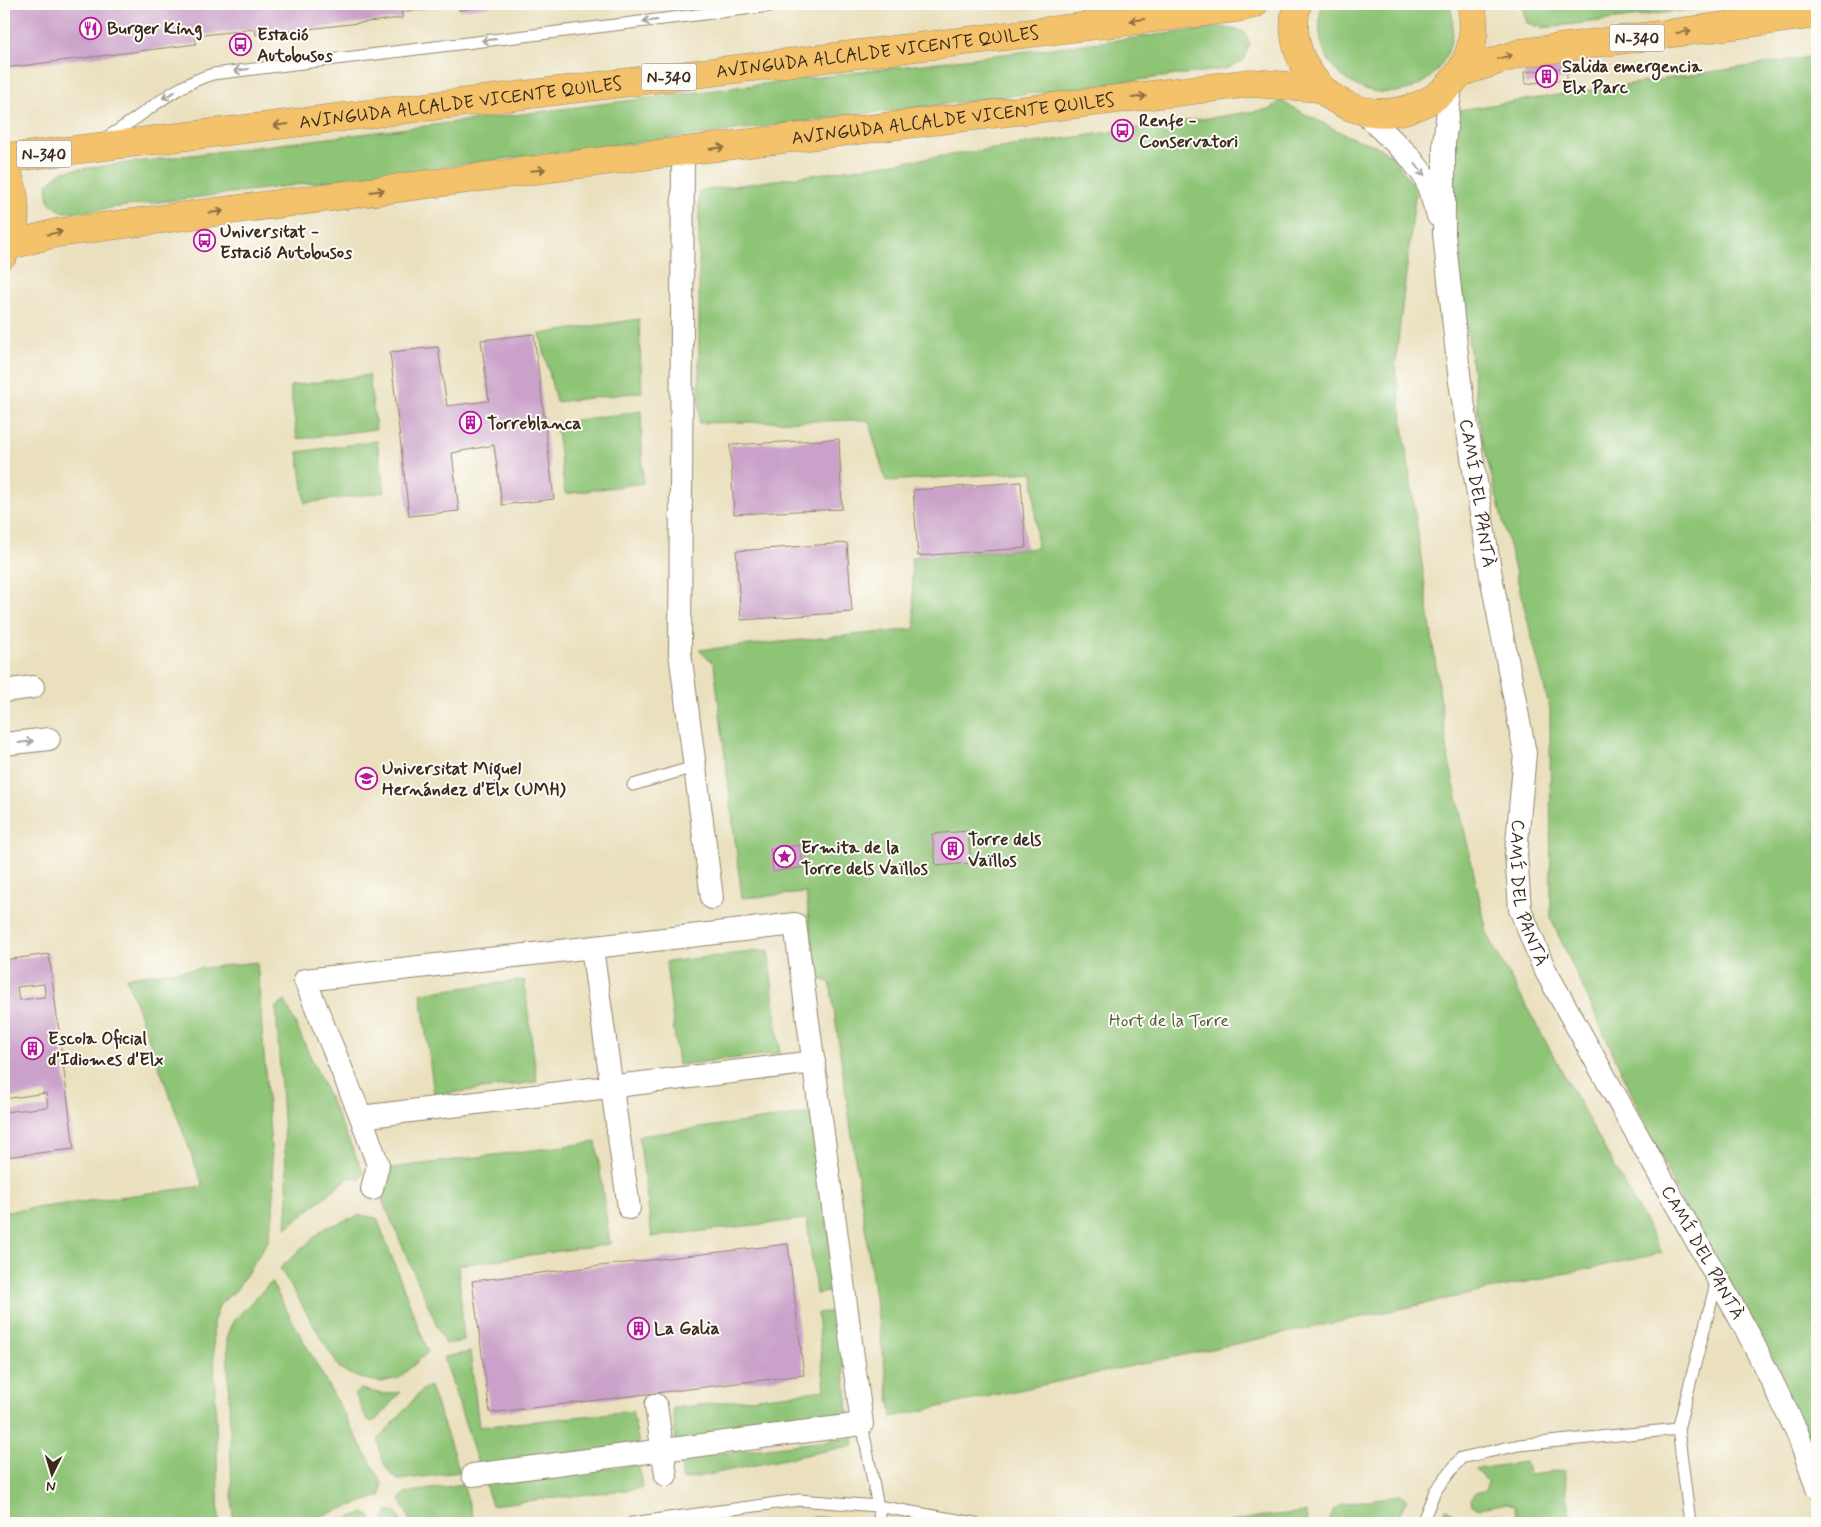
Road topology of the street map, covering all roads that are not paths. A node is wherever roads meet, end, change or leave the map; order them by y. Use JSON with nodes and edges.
{"nodes":[{"id":1,"x":786,"y":4,"type":"edge"},
{"id":2,"x":1254,"y":4,"type":"edge"},
{"id":3,"x":1297,"y":4,"type":"edge"},
{"id":4,"x":1471,"y":4,"type":"edge"},
{"id":5,"x":1817,"y":14,"type":"edge"},
{"id":6,"x":1455,"y":78,"type":"junction"},
{"id":7,"x":1320,"y":88,"type":"junction"},
{"id":8,"x":1362,"y":111,"type":"junction"},
{"id":9,"x":84,"y":148,"type":"junction"},
{"id":10,"x":683,"y":152,"type":"junction"},
{"id":11,"x":4,"y":155,"type":"edge"},
{"id":12,"x":4,"y":166,"type":"edge"},
{"id":13,"x":1444,"y":234,"type":"junction"},
{"id":14,"x":6,"y":250,"type":"edge"},
{"id":15,"x":33,"y":687,"type":"dead end"},
{"id":16,"x":4,"y":691,"type":"edge"},
{"id":17,"x":49,"y":739,"type":"dead end"},
{"id":18,"x":4,"y":744,"type":"edge"},
{"id":19,"x":694,"y":767,"type":"junction"},
{"id":20,"x":633,"y":785,"type":"dead end"},
{"id":21,"x":712,"y":898,"type":"dead end"},
{"id":22,"x":592,"y":948,"type":"junction"},
{"id":23,"x":814,"y":1062,"type":"junction"},
{"id":24,"x":612,"y":1086,"type":"junction"},
{"id":25,"x":361,"y":1117,"type":"junction"},
{"id":26,"x":372,"y":1188,"type":"dead end"},
{"id":27,"x":629,"y":1208,"type":"dead end"},
{"id":28,"x":1717,"y":1278,"type":"junction"},
{"id":29,"x":656,"y":1405,"type":"dead end"},
{"id":30,"x":862,"y":1424,"type":"junction"},
{"id":31,"x":1678,"y":1430,"type":"junction"},
{"id":32,"x":662,"y":1451,"type":"junction"},
{"id":33,"x":473,"y":1475,"type":"dead end"},
{"id":34,"x":666,"y":1475,"type":"dead end"},
{"id":35,"x":1817,"y":1488,"type":"edge"},
{"id":36,"x":877,"y":1506,"type":"junction"},
{"id":37,"x":632,"y":1523,"type":"edge"},
{"id":38,"x":881,"y":1523,"type":"edge"},
{"id":39,"x":975,"y":1523,"type":"edge"},
{"id":40,"x":1422,"y":1523,"type":"edge"},
{"id":41,"x":1690,"y":1523,"type":"edge"}],
"edges":[{"from":1,"to":9,"type":"lane","one_way":true},
{"from":2,"to":9,"type":"highway","name":"AVINGUDA ALCALDE VICENTE QUILES","number":"N-340","one_way":true},
{"from":3,"to":7,"type":"highway","number":"N-340"},
{"from":4,"to":6,"type":"highway","number":"N-340"},
{"from":6,"to":5,"type":"highway","number":"N-340","one_way":true},
{"from":6,"to":8,"type":"highway","number":"N-340"},
{"from":6,"to":13,"type":"street","name":"CAMÍ DEL PANTÀ"},
{"from":7,"to":8,"type":"highway","number":"N-340"},
{"from":10,"to":7,"type":"highway","name":"AVINGUDA ALCALDE VICENTE QUILES","number":"N-340","one_way":true},
{"from":8,"to":13,"type":"street","name":"CAMÍ DEL PANTÀ","one_way":true},
{"from":9,"to":11,"type":"highway","number":"N-340"},
{"from":14,"to":10,"type":"highway","name":"AVINGUDA ALCALDE VICENTE QUILES","number":"N-340","one_way":true},
{"from":10,"to":19,"type":"street"},
{"from":12,"to":14,"type":"highway","number":"N-340"},
{"from":13,"to":28,"type":"street","name":"CAMÍ DEL PANTÀ"},
{"from":15,"to":16,"type":"street"},
{"from":18,"to":17,"type":"street","one_way":true},
{"from":19,"to":20,"type":"lane"},
{"from":19,"to":21,"type":"street"},
{"from":22,"to":23,"type":"street"},
{"from":22,"to":24,"type":"street"},
{"from":22,"to":25,"type":"street"},
{"from":23,"to":24,"type":"street"},
{"from":23,"to":30,"type":"street"},
{"from":24,"to":25,"type":"street"},
{"from":24,"to":27,"type":"street"},
{"from":25,"to":26,"type":"street"},
{"from":28,"to":31,"type":"lane"},
{"from":28,"to":35,"type":"street","name":"CAMÍ DEL PANTÀ"},
{"from":29,"to":32,"type":"street"},
{"from":30,"to":32,"type":"street"},
{"from":30,"to":36,"type":"lane"},
{"from":31,"to":40,"type":"lane"},
{"from":31,"to":41,"type":"lane"},
{"from":32,"to":33,"type":"street"},
{"from":32,"to":34,"type":"street"},
{"from":36,"to":37,"type":"lane"},
{"from":36,"to":38,"type":"lane"},
{"from":36,"to":39,"type":"lane"}]}
